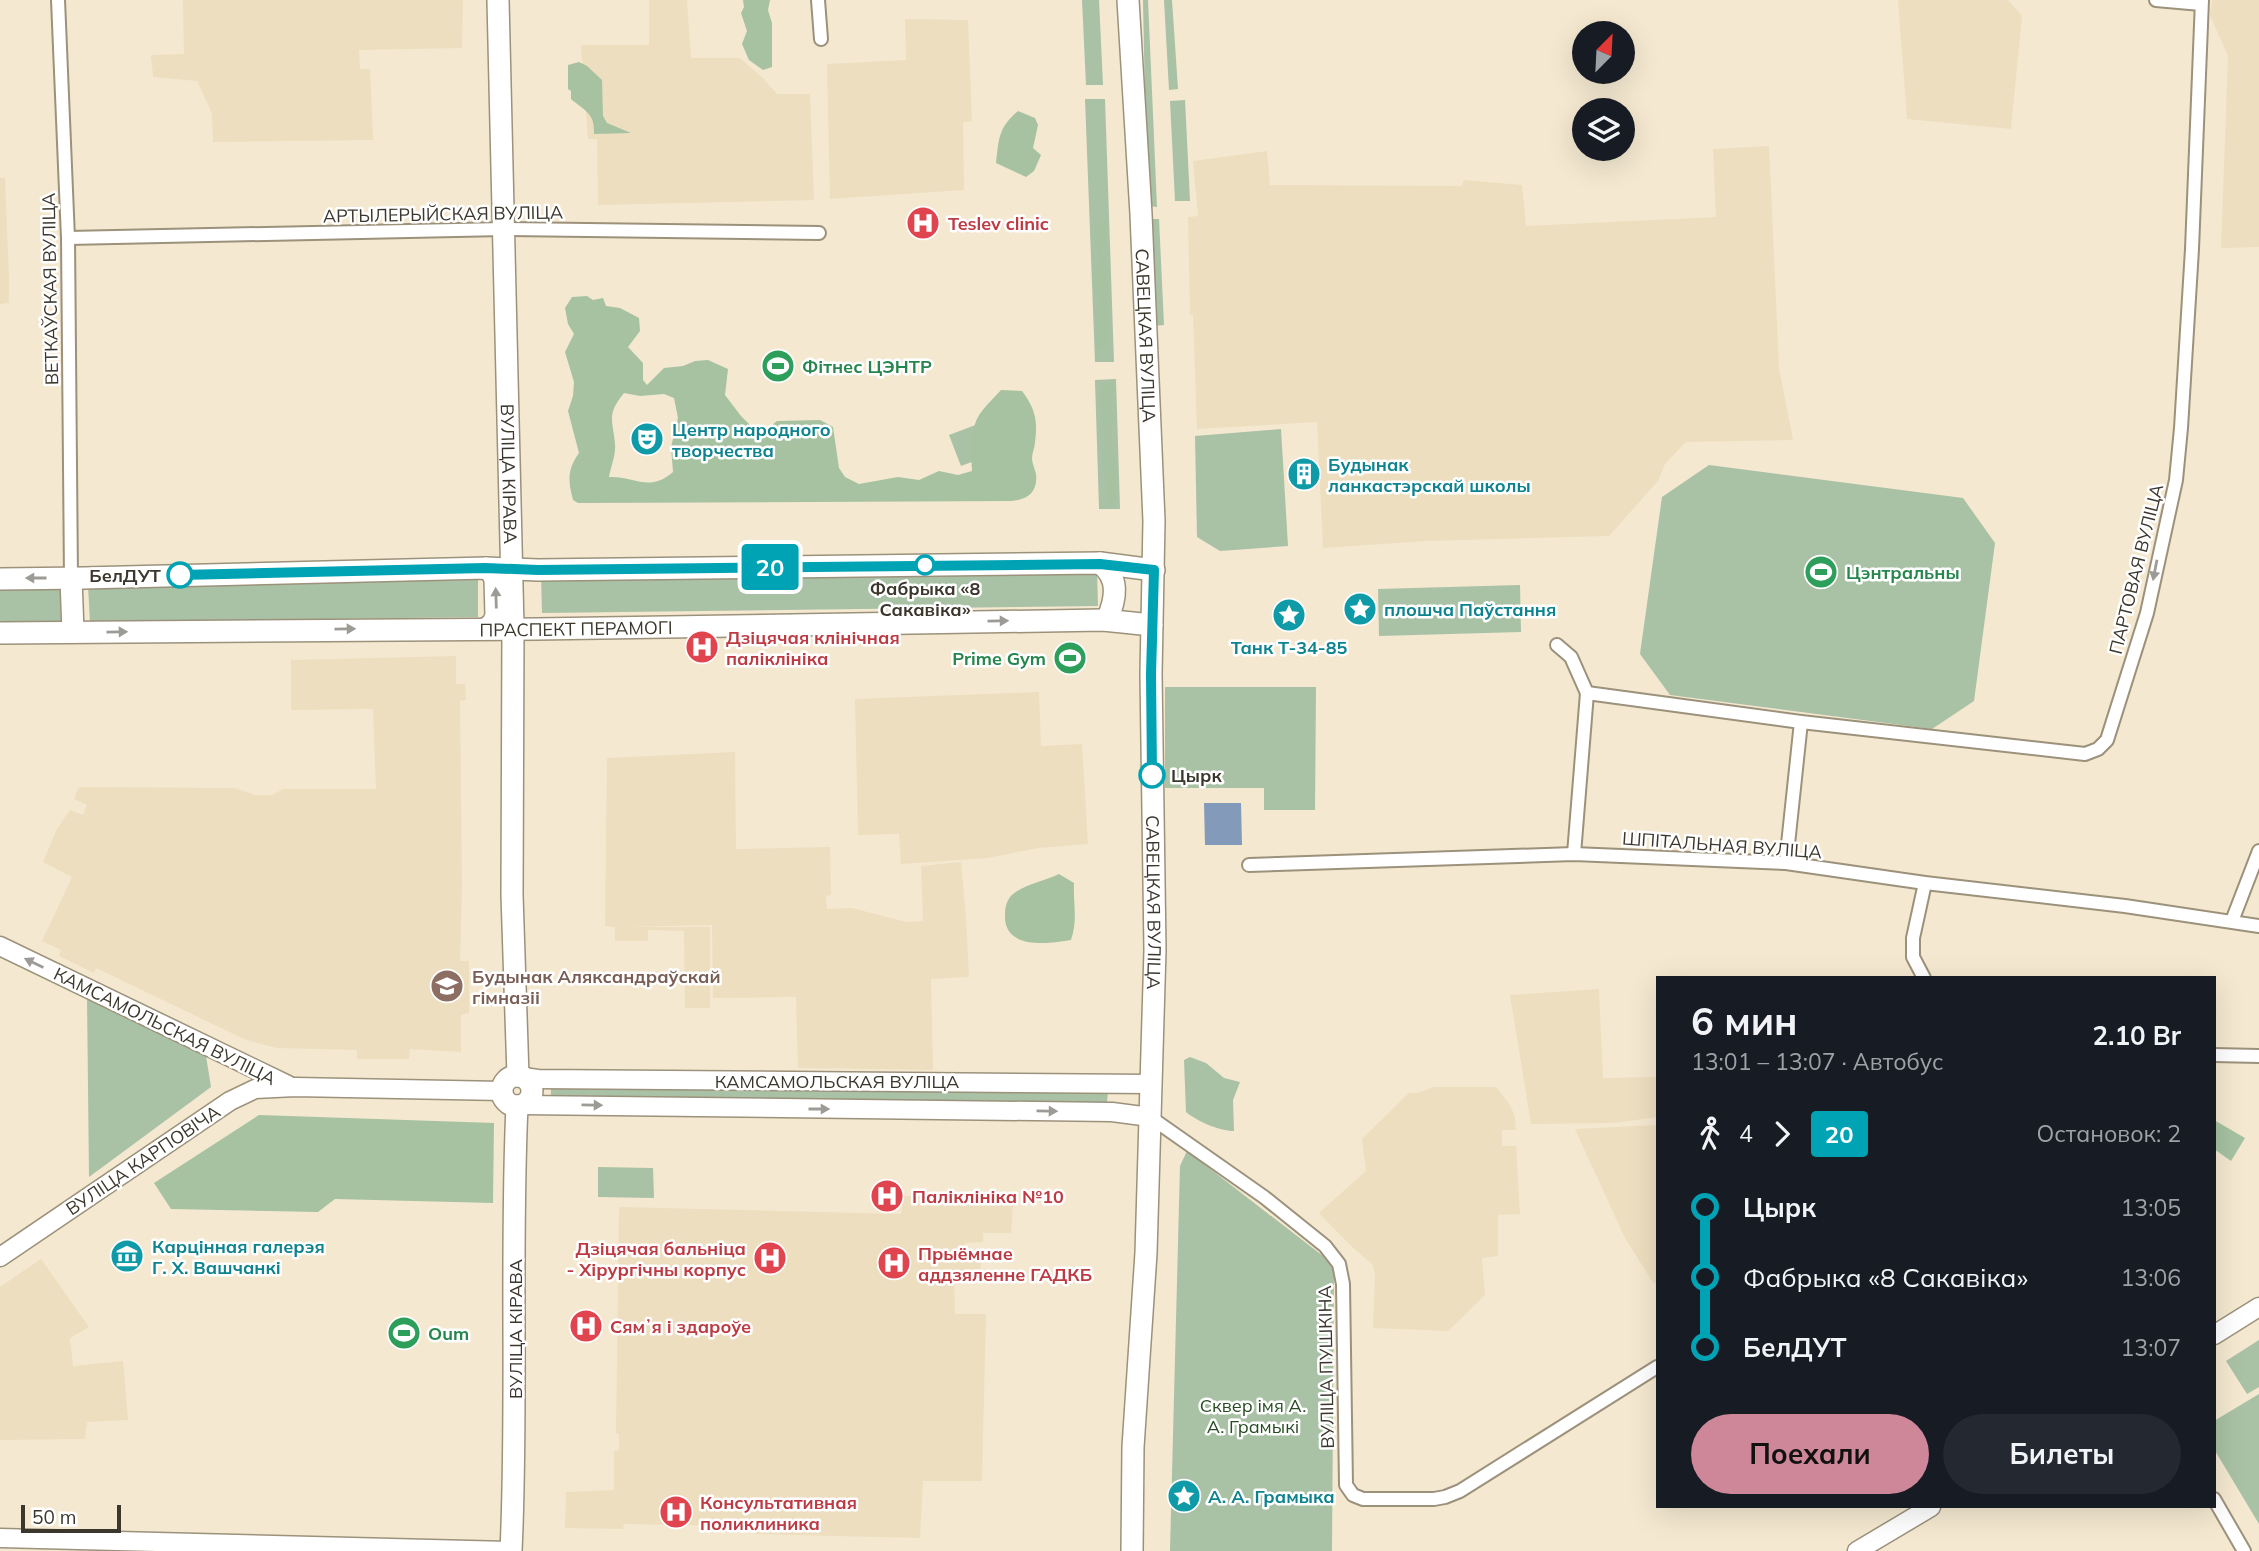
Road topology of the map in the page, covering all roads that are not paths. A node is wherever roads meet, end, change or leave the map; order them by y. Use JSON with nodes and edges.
{"nodes":[{"id":1,"x":58,"y":0,"type":"edge"},
{"id":2,"x":498,"y":0,"type":"edge"},
{"id":3,"x":818,"y":0,"type":"edge"},
{"id":4,"x":1128,"y":0,"type":"edge"},
{"id":5,"x":2156,"y":0,"type":"edge"},
{"id":6,"x":2201,"y":2,"type":"edge"},
{"id":7,"x":821,"y":39,"type":"dead end"},
{"id":8,"x":504,"y":229,"type":"junction"},
{"id":9,"x":819,"y":233,"type":"dead end"},
{"id":10,"x":68,"y":238,"type":"junction"},
{"id":11,"x":1100,"y":564,"type":"junction"},
{"id":12,"x":485,"y":568,"type":"junction"},
{"id":13,"x":512,"y":569,"type":"junction"},
{"id":14,"x":538,"y":570,"type":"junction"},
{"id":15,"x":1154,"y":570,"type":"junction"},
{"id":16,"x":71,"y":578,"type":"junction"},
{"id":17,"x":0,"y":579,"type":"edge"},
{"id":18,"x":1107,"y":620,"type":"junction"},
{"id":19,"x":1153,"y":625,"type":"junction"},
{"id":20,"x":487,"y":628,"type":"junction"},
{"id":21,"x":513,"y":628,"type":"junction"},
{"id":22,"x":537,"y":629,"type":"junction"},
{"id":23,"x":73,"y":632,"type":"junction"},
{"id":24,"x":0,"y":633,"type":"edge"},
{"id":25,"x":1557,"y":645,"type":"dead end"},
{"id":26,"x":1587,"y":693,"type":"junction"},
{"id":27,"x":1801,"y":722,"type":"junction"},
{"id":28,"x":2259,"y":851,"type":"edge"},
{"id":29,"x":1574,"y":854,"type":"junction"},
{"id":30,"x":1786,"y":863,"type":"junction"},
{"id":31,"x":1249,"y":865,"type":"dead end"},
{"id":32,"x":1925,"y":883,"type":"junction"},
{"id":33,"x":2232,"y":921,"type":"junction"},
{"id":34,"x":2259,"y":926,"type":"edge"},
{"id":35,"x":0,"y":946,"type":"edge"},
{"id":36,"x":1923,"y":976,"type":"edge"},
{"id":37,"x":2216,"y":1055,"type":"edge"},
{"id":38,"x":2259,"y":1056,"type":"edge"},
{"id":39,"x":246,"y":1066,"type":"junction"},
{"id":40,"x":521,"y":1076,"type":"junction"},
{"id":41,"x":782,"y":1081,"type":"junction"},
{"id":42,"x":1112,"y":1084,"type":"junction"},
{"id":43,"x":1151,"y":1084,"type":"junction"},
{"id":44,"x":295,"y":1087,"type":"junction"},
{"id":45,"x":255,"y":1089,"type":"junction"},
{"id":46,"x":502,"y":1091,"type":"junction"},
{"id":47,"x":520,"y":1105,"type":"junction"},
{"id":48,"x":782,"y":1108,"type":"junction"},
{"id":49,"x":1112,"y":1112,"type":"junction"},
{"id":50,"x":1150,"y":1116,"type":"junction"},
{"id":51,"x":1178,"y":1136,"type":"junction"},
{"id":52,"x":0,"y":1256,"type":"edge"},
{"id":53,"x":2259,"y":1307,"type":"edge"},
{"id":54,"x":2216,"y":1334,"type":"edge"},
{"id":55,"x":1656,"y":1368,"type":"edge"},
{"id":56,"x":2216,"y":1502,"type":"edge"},
{"id":57,"x":1929,"y":1508,"type":"edge"},
{"id":58,"x":0,"y":1538,"type":"edge"},
{"id":59,"x":510,"y":1551,"type":"edge"},
{"id":60,"x":1132,"y":1551,"type":"edge"},
{"id":61,"x":1857,"y":1551,"type":"edge"},
{"id":62,"x":2244,"y":1551,"type":"edge"}],
"edges":[{"from":1,"to":10,"type":"street","name":"ВЕТКАЎСКАЯ ВУЛІЦА"},
{"from":2,"to":8,"type":"main road","name":"ВУЛІЦА КІРАВА"},
{"from":3,"to":7,"type":"street"},
{"from":4,"to":15,"type":"main road","name":"САВЕЦКАЯ ВУЛІЦА"},
{"from":5,"to":6,"type":"street"},
{"from":6,"to":27,"type":"street","name":"ПАРТОВАЯ ВУЛІЦА","one_way":true},
{"from":8,"to":9,"type":"street","name":"АРТЫЛЕРЫЙСКАЯ ВУЛІЦА"},
{"from":8,"to":10,"type":"street","name":"АРТЫЛЕРЫЙСКАЯ ВУЛІЦА"},
{"from":8,"to":13,"type":"main road","name":"ВУЛІЦА КІРАВА"},
{"from":10,"to":16,"type":"street","name":"ВЕТКАЎСКАЯ ВУЛІЦА"},
{"from":11,"to":14,"type":"main road"},
{"from":11,"to":15,"type":"main road"},
{"from":11,"to":18,"type":"main road"},
{"from":12,"to":13,"type":"main road"},
{"from":12,"to":16,"type":"main road"},
{"from":20,"to":12,"type":"main road","one_way":true},
{"from":13,"to":14,"type":"main road"},
{"from":13,"to":21,"type":"main road","name":"ВУЛІЦА КІРАВА"},
{"from":14,"to":22,"type":"main road"},
{"from":15,"to":19,"type":"main road","name":"САВЕЦКАЯ ВУЛІЦА"},
{"from":16,"to":17,"type":"main road","one_way":true},
{"from":16,"to":23,"type":"main road"},
{"from":18,"to":19,"type":"main road","name":"ПРАСПЕКТ ПЕРАМОГІ"},
{"from":22,"to":18,"type":"main road","name":"ПРАСПЕКТ ПЕРАМОГІ","one_way":true},
{"from":19,"to":43,"type":"main road","name":"САВЕЦКАЯ ВУЛІЦА"},
{"from":20,"to":21,"type":"main road","name":"ПРАСПЕКТ ПЕРАМОГІ"},
{"from":23,"to":20,"type":"main road","name":"ПРАСПЕКТ ПЕРАМОГІ","one_way":true},
{"from":21,"to":22,"type":"main road","name":"ПРАСПЕКТ ПЕРАМОГІ"},
{"from":21,"to":40,"type":"main road","name":"ВУЛІЦА КІРАВА"},
{"from":23,"to":24,"type":"main road","name":"ПРАСПЕКТ ПЕРАМОГІ"},
{"from":25,"to":26,"type":"street"},
{"from":26,"to":27,"type":"street","name":"ПАРТОВАЯ ВУЛІЦА"},
{"from":26,"to":29,"type":"street"},
{"from":27,"to":30,"type":"street"},
{"from":28,"to":33,"type":"street"},
{"from":29,"to":30,"type":"street","name":"ШПІТАЛЬНАЯ ВУЛІЦА"},
{"from":29,"to":31,"type":"street","name":"ШПІТАЛЬНАЯ ВУЛІЦА"},
{"from":30,"to":32,"type":"street","name":"ШПІТАЛЬНАЯ ВУЛІЦА"},
{"from":32,"to":33,"type":"street","name":"ШПІТАЛЬНАЯ ВУЛІЦА"},
{"from":32,"to":36,"type":"street"},
{"from":33,"to":34,"type":"street","name":"ШПІТАЛЬНАЯ ВУЛІЦА"},
{"from":39,"to":35,"type":"street","name":"КАМСАМОЛЬСКАЯ ВУЛІЦА","one_way":true},
{"from":37,"to":38,"type":"street"},
{"from":39,"to":44,"type":"street","name":"КАМСАМОЛЬСКАЯ ВУЛІЦА"},
{"from":39,"to":45,"type":"street"},
{"from":40,"to":41,"type":"street","name":"КАМСАМОЛЬСКАЯ ВУЛІЦА"},
{"from":40,"to":46,"type":"main road"},
{"from":40,"to":47,"type":"main road"},
{"from":41,"to":42,"type":"street","name":"КАМСАМОЛЬСКАЯ ВУЛІЦА"},
{"from":41,"to":48,"type":"street"},
{"from":42,"to":43,"type":"street","name":"КАМСАМОЛЬСКАЯ ВУЛІЦА"},
{"from":42,"to":49,"type":"street"},
{"from":43,"to":50,"type":"main road","name":"САВЕЦКАЯ ВУЛІЦА"},
{"from":43,"to":51,"type":"street","name":"ВУЛІЦА ПУШКІНА"},
{"from":44,"to":45,"type":"street","name":"ВУЛІЦА КАРПОВІЧА"},
{"from":44,"to":46,"type":"street","name":"КАМСАМОЛЬСКАЯ ВУЛІЦА"},
{"from":45,"to":52,"type":"street","name":"ВУЛІЦА КАРПОВІЧА"},
{"from":46,"to":47,"type":"main road"},
{"from":47,"to":48,"type":"street","name":"КАМСАМОЛЬСКАЯ ВУЛІЦА","one_way":true},
{"from":47,"to":59,"type":"main road","name":"ВУЛІЦА КІРАВА"},
{"from":48,"to":49,"type":"street","name":"КАМСАМОЛЬСКАЯ ВУЛІЦА","one_way":true},
{"from":49,"to":50,"type":"street","name":"КАМСАМОЛЬСКАЯ ВУЛІЦА"},
{"from":50,"to":51,"type":"street","name":"ВУЛІЦА ПУШКІНА"},
{"from":50,"to":60,"type":"main road","name":"САВЕЦКАЯ ВУЛІЦА"},
{"from":51,"to":55,"type":"street","name":"ВУЛІЦА ПУШКІНА"},
{"from":53,"to":54,"type":"street"},
{"from":56,"to":62,"type":"street"},
{"from":57,"to":61,"type":"street"},
{"from":58,"to":59,"type":"street"}]}
